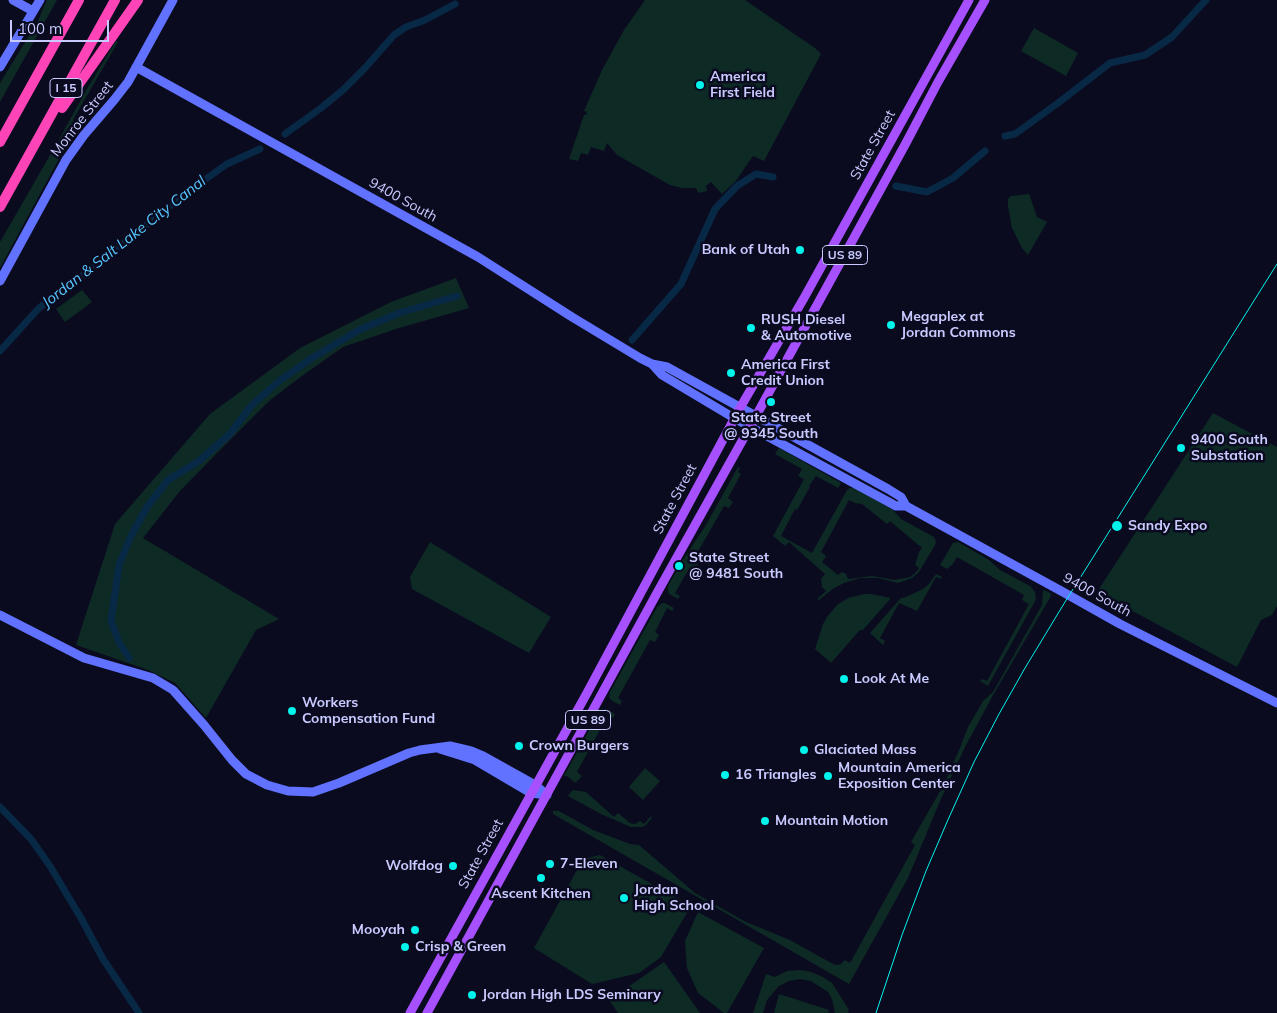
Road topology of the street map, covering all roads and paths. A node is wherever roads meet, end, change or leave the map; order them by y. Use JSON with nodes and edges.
{"nodes":[{"id":1,"x":13,"y":0,"type":"edge"},
{"id":2,"x":40,"y":0,"type":"edge"},
{"id":3,"x":79,"y":0,"type":"edge"},
{"id":4,"x":115,"y":0,"type":"edge"},
{"id":5,"x":138,"y":0,"type":"edge"},
{"id":6,"x":173,"y":0,"type":"edge"},
{"id":7,"x":969,"y":0,"type":"edge"},
{"id":8,"x":985,"y":0,"type":"edge"},
{"id":9,"x":33,"y":11,"type":"junction"},
{"id":10,"x":0,"y":67,"type":"edge"},
{"id":11,"x":136,"y":67,"type":"junction"},
{"id":12,"x":0,"y":142,"type":"edge"},
{"id":13,"x":18,"y":176,"type":"junction"},
{"id":14,"x":0,"y":207,"type":"edge"},
{"id":15,"x":0,"y":281,"type":"edge"},
{"id":16,"x":652,"y":364,"type":"junction"},
{"id":17,"x":740,"y":408,"type":"junction"},
{"id":18,"x":756,"y":416,"type":"junction"},
{"id":19,"x":734,"y":418,"type":"junction"},
{"id":20,"x":750,"y":427,"type":"junction"},
{"id":21,"x":906,"y":506,"type":"junction"},
{"id":22,"x":0,"y":615,"type":"edge"},
{"id":23,"x":1277,"y":703,"type":"edge"},
{"id":24,"x":533,"y":789,"type":"junction"},
{"id":25,"x":547,"y":795,"type":"junction"},
{"id":26,"x":410,"y":1013,"type":"edge"},
{"id":27,"x":427,"y":1013,"type":"edge"}],
"edges":[{"from":1,"to":9,"type":"street"},
{"from":2,"to":9,"type":"street"},
{"from":3,"to":12,"type":"highway","number":"I 15"},
{"from":4,"to":13,"type":"highway","number":"I 15"},
{"from":5,"to":13,"type":"highway"},
{"from":6,"to":11,"type":"street","name":"Monroe Street"},
{"from":7,"to":17,"type":"main road","name":"State Street","number":"US 89"},
{"from":8,"to":18,"type":"main road","name":"State Street","number":"US 89"},
{"from":9,"to":10,"type":"street"},
{"from":11,"to":15,"type":"street","name":"Monroe Street"},
{"from":11,"to":16,"type":"street","name":"9400 South"},
{"from":13,"to":14,"type":"highway","number":"I 15"},
{"from":16,"to":17,"type":"street","name":"9400 South"},
{"from":16,"to":19,"type":"street","name":"9400 South"},
{"from":17,"to":18,"type":"street","name":"9400 South"},
{"from":17,"to":19,"type":"main road","name":"State Street","number":"US 89"},
{"from":18,"to":20,"type":"main road","name":"State Street","number":"US 89"},
{"from":18,"to":21,"type":"street","name":"9400 South"},
{"from":19,"to":20,"type":"street","name":"9400 South"},
{"from":19,"to":24,"type":"main road","name":"State Street","number":"US 89"},
{"from":20,"to":21,"type":"street","name":"9400 South"},
{"from":20,"to":25,"type":"main road","name":"State Street","number":"US 89"},
{"from":21,"to":23,"type":"street","name":"9400 South"},
{"from":22,"to":24,"type":"street"},
{"from":24,"to":25,"type":"street"},
{"from":24,"to":26,"type":"main road","name":"State Street","number":"US 89"},
{"from":25,"to":27,"type":"main road","name":"State Street","number":"US 89"}]}
